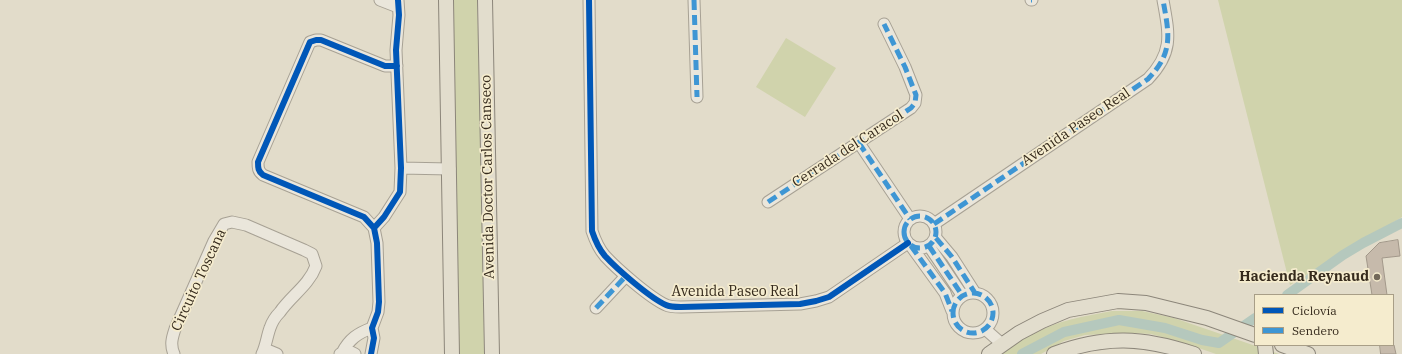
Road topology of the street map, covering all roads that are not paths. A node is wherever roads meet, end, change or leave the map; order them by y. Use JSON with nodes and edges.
{"nodes":[{"id":1,"x":380,"y":0,"type":"edge"},
{"id":2,"x":446,"y":0,"type":"edge"},
{"id":3,"x":485,"y":0,"type":"edge"},
{"id":4,"x":589,"y":0,"type":"edge"},
{"id":5,"x":694,"y":0,"type":"edge"},
{"id":6,"x":1163,"y":0,"type":"edge"},
{"id":7,"x":398,"y":4,"type":"edge"},
{"id":8,"x":884,"y":24,"type":"dead end"},
{"id":9,"x":397,"y":66,"type":"junction"},
{"id":10,"x":697,"y":97,"type":"dead end"},
{"id":11,"x":859,"y":143,"type":"junction"},
{"id":12,"x":401,"y":168,"type":"junction"},
{"id":13,"x":450,"y":169,"type":"junction"},
{"id":14,"x":768,"y":202,"type":"dead end"},
{"id":15,"x":910,"y":219,"type":"junction"},
{"id":16,"x":934,"y":224,"type":"junction"},
{"id":17,"x":374,"y":228,"type":"junction"},
{"id":18,"x":933,"y":242,"type":"junction"},
{"id":19,"x":910,"y":245,"type":"junction"},
{"id":20,"x":626,"y":276,"type":"junction"},
{"id":21,"x":975,"y":293,"type":"junction"},
{"id":22,"x":962,"y":295,"type":"junction"},
{"id":23,"x":596,"y":308,"type":"dead end"},
{"id":24,"x":952,"y":312,"type":"junction"},
{"id":25,"x":372,"y":328,"type":"junction"},
{"id":26,"x":985,"y":329,"type":"junction"},
{"id":27,"x":1254,"y":335,"type":"edge"},
{"id":28,"x":1002,"y":344,"type":"junction"},
{"id":29,"x":1285,"y":346,"type":"edge"},
{"id":30,"x":263,"y":351,"type":"edge"},
{"id":31,"x":341,"y":353,"type":"edge"},
{"id":32,"x":174,"y":354,"type":"edge"},
{"id":33,"x":277,"y":354,"type":"edge"},
{"id":34,"x":355,"y":354,"type":"edge"},
{"id":35,"x":371,"y":354,"type":"edge"},
{"id":36,"x":452,"y":354,"type":"edge"},
{"id":37,"x":492,"y":354,"type":"edge"},
{"id":38,"x":989,"y":354,"type":"edge"},
{"id":39,"x":1054,"y":354,"type":"edge"},
{"id":40,"x":1194,"y":354,"type":"edge"},
{"id":41,"x":1308,"y":354,"type":"edge"}],
"edges":[{"from":1,"to":7,"type":"street"},
{"from":2,"to":13,"type":"main road"},
{"from":3,"to":37,"type":"main road","name":"Avenida Doctor Carlos Canseco"},
{"from":4,"to":20,"type":"street","name":"Avenida Paseo Real"},
{"from":5,"to":10,"type":"street"},
{"from":6,"to":16,"type":"street","name":"Avenida Paseo Real"},
{"from":7,"to":9,"type":"street"},
{"from":8,"to":11,"type":"street","name":"Cerrada del Caracol"},
{"from":9,"to":12,"type":"street"},
{"from":9,"to":17,"type":"street"},
{"from":11,"to":14,"type":"street","name":"Cerrada del Caracol"},
{"from":11,"to":15,"type":"street"},
{"from":12,"to":13,"type":"street"},
{"from":12,"to":17,"type":"street"},
{"from":13,"to":36,"type":"main road"},
{"from":15,"to":16,"type":"street"},
{"from":15,"to":19,"type":"street"},
{"from":16,"to":18,"type":"street"},
{"from":17,"to":25,"type":"street"},
{"from":18,"to":19,"type":"street"},
{"from":18,"to":21,"type":"street"},
{"from":18,"to":22,"type":"street"},
{"from":19,"to":20,"type":"street","name":"Avenida Paseo Real"},
{"from":19,"to":24,"type":"street"},
{"from":20,"to":23,"type":"street"},
{"from":21,"to":22,"type":"street"},
{"from":21,"to":26,"type":"street"},
{"from":22,"to":24,"type":"street"},
{"from":24,"to":26,"type":"street"},
{"from":25,"to":31,"type":"street"},
{"from":25,"to":35,"type":"street"},
{"from":26,"to":28,"type":"street"},
{"from":27,"to":28,"type":"main road"},
{"from":28,"to":38,"type":"main road"},
{"from":29,"to":41,"type":"main road"},
{"from":30,"to":32,"type":"street","name":"Circuito Toscana"},
{"from":30,"to":33,"type":"street"},
{"from":31,"to":34,"type":"street"},
{"from":39,"to":40,"type":"main road"}]}
